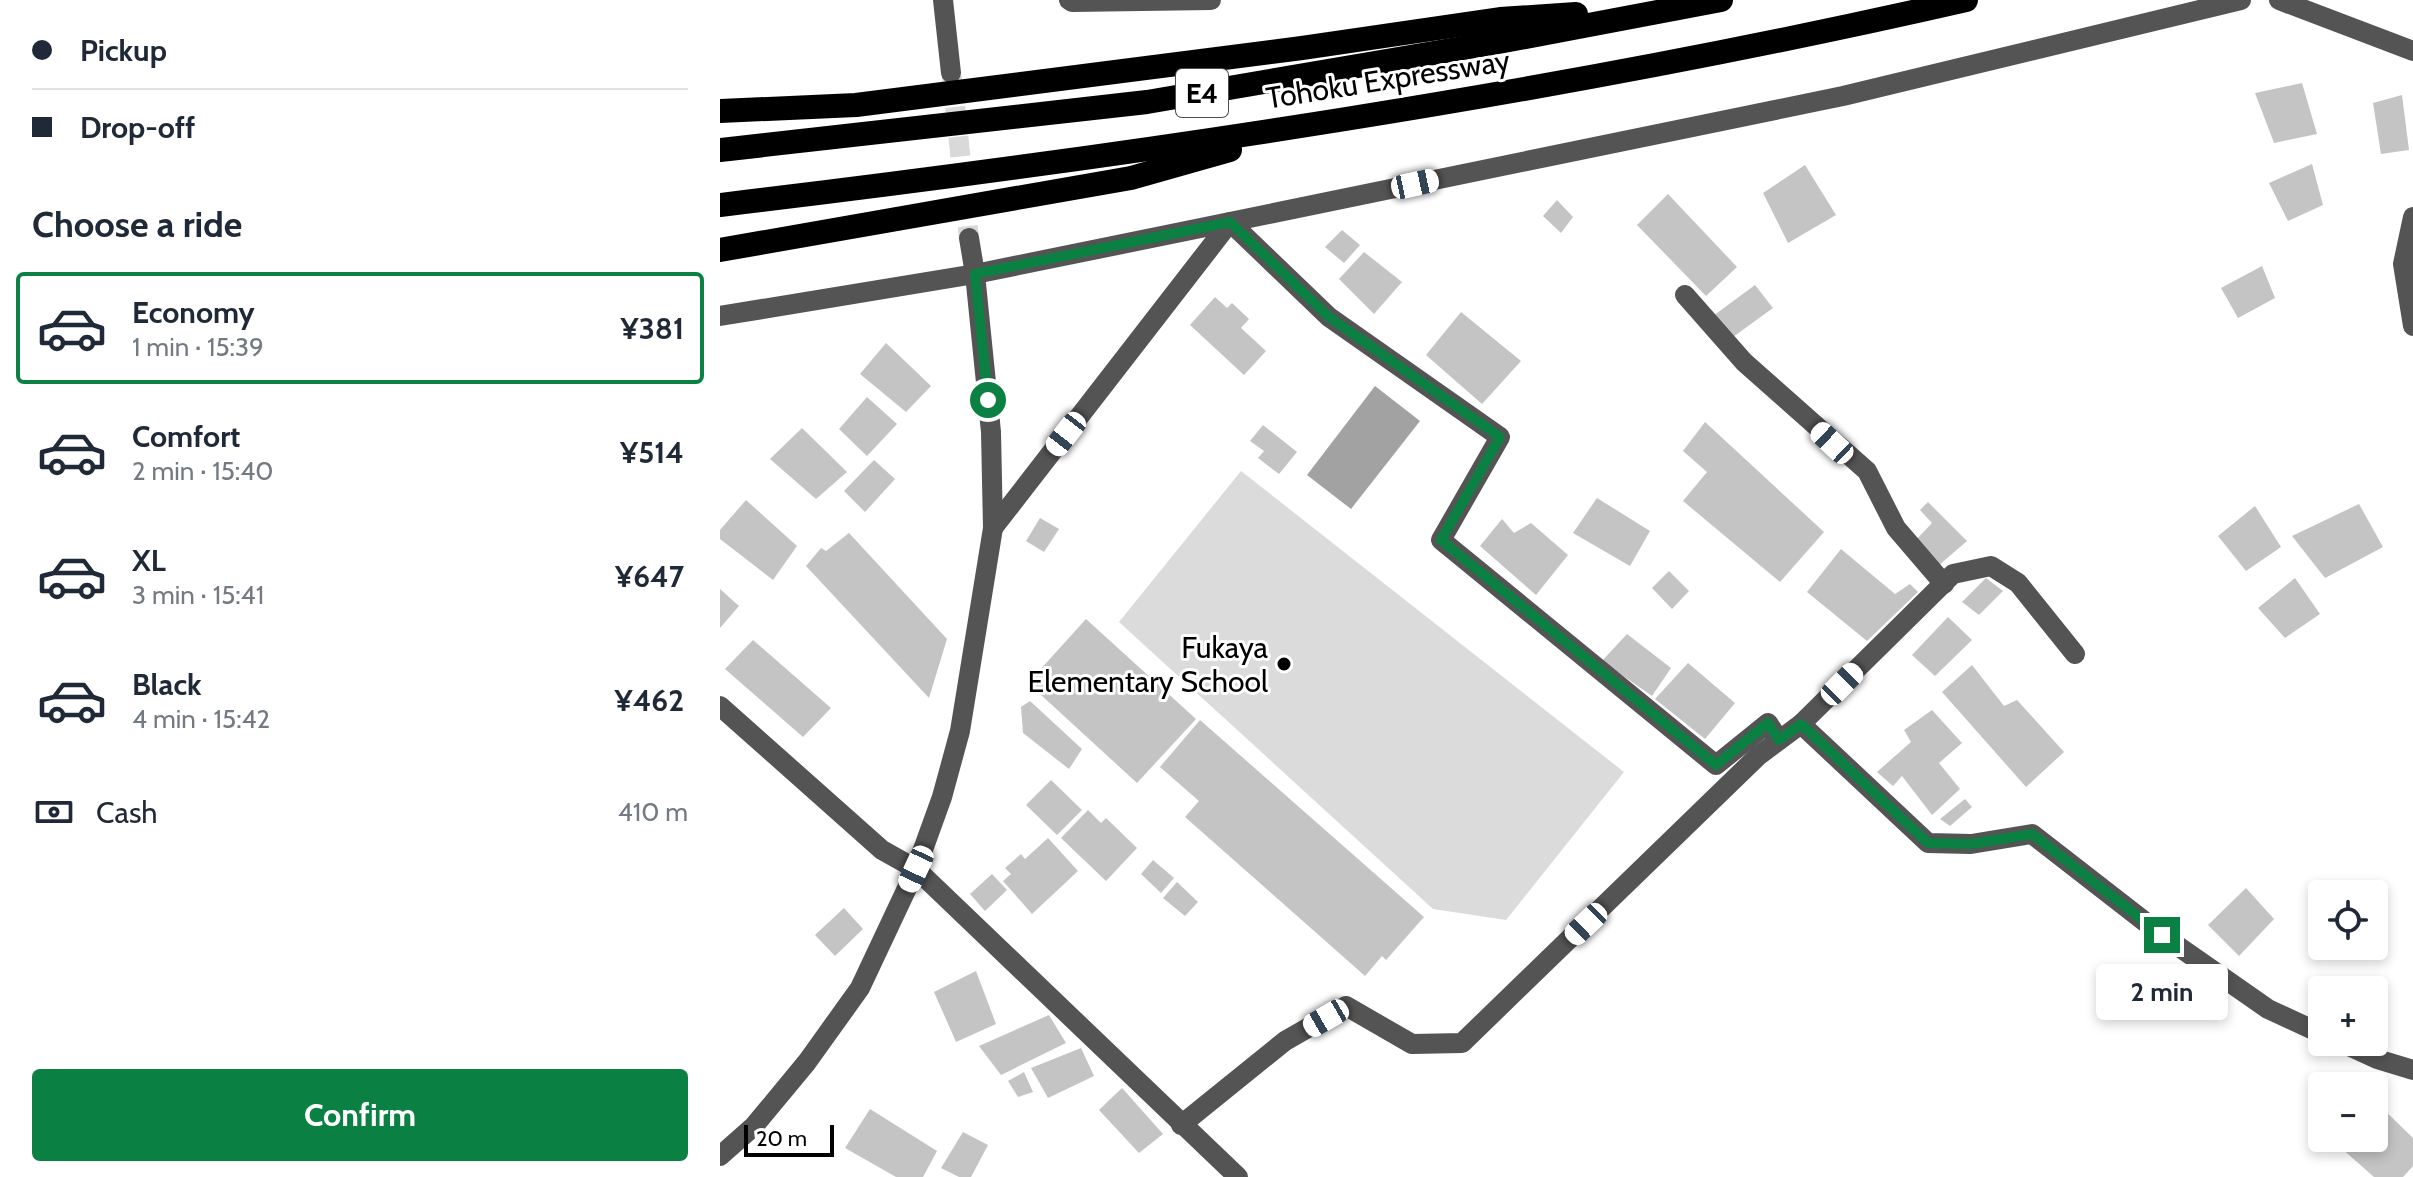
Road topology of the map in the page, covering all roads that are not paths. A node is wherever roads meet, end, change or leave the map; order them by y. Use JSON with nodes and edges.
{"nodes":[{"id":1,"x":943,"y":0,"type":"edge"},
{"id":2,"x":1069,"y":0,"type":"edge"},
{"id":3,"x":1211,"y":0,"type":"edge"},
{"id":4,"x":1721,"y":0,"type":"edge"},
{"id":5,"x":1966,"y":0,"type":"edge"},
{"id":6,"x":2241,"y":0,"type":"edge"},
{"id":7,"x":2279,"y":0,"type":"edge"},
{"id":8,"x":1680,"y":8,"type":"junction"},
{"id":9,"x":2413,"y":51,"type":"edge"},
{"id":10,"x":951,"y":73,"type":"tunnel mouth"},
{"id":11,"x":720,"y":111,"type":"edge"},
{"id":12,"x":1324,"y":123,"type":"junction"},
{"id":13,"x":720,"y":150,"type":"edge"},
{"id":14,"x":720,"y":205,"type":"edge"},
{"id":15,"x":2413,"y":217,"type":"edge"},
{"id":16,"x":1230,"y":222,"type":"junction"},
{"id":17,"x":969,"y":238,"type":"tunnel mouth"},
{"id":18,"x":720,"y":250,"type":"edge"},
{"id":19,"x":975,"y":274,"type":"junction"},
{"id":20,"x":1685,"y":295,"type":"dead end"},
{"id":21,"x":720,"y":316,"type":"edge"},
{"id":22,"x":2413,"y":326,"type":"edge"},
{"id":23,"x":993,"y":528,"type":"junction"},
{"id":24,"x":1944,"y":584,"type":"junction"},
{"id":25,"x":2075,"y":654,"type":"dead end"},
{"id":26,"x":720,"y":706,"type":"edge"},
{"id":27,"x":1801,"y":724,"type":"junction"},
{"id":28,"x":1779,"y":740,"type":"junction"},
{"id":29,"x":916,"y":869,"type":"junction"},
{"id":30,"x":2308,"y":1028,"type":"edge"},
{"id":31,"x":2370,"y":1056,"type":"edge"},
{"id":32,"x":2413,"y":1070,"type":"edge"},
{"id":33,"x":1181,"y":1125,"type":"junction"},
{"id":34,"x":720,"y":1156,"type":"edge"},
{"id":35,"x":1238,"y":1177,"type":"edge"}],
"edges":[{"from":1,"to":10,"type":"street"},
{"from":2,"to":3,"type":"street"},
{"from":4,"to":8,"type":"highway","name":"Tohoku Expressway","number":"E4"},
{"from":5,"to":12,"type":"highway","name":"Tohoku Expressway","number":"E4"},
{"from":6,"to":16,"type":"street"},
{"from":7,"to":9,"type":"street"},
{"from":8,"to":11,"type":"highway"},
{"from":8,"to":13,"type":"highway","name":"Tohoku Expressway","number":"E4"},
{"from":12,"to":14,"type":"highway","name":"Tohoku Expressway","number":"E4"},
{"from":12,"to":18,"type":"highway"},
{"from":15,"to":22,"type":"street"},
{"from":16,"to":19,"type":"street"},
{"from":16,"to":23,"type":"street"},
{"from":16,"to":28,"type":"street"},
{"from":17,"to":19,"type":"street"},
{"from":19,"to":21,"type":"street"},
{"from":19,"to":23,"type":"street"},
{"from":20,"to":24,"type":"street"},
{"from":23,"to":29,"type":"street"},
{"from":24,"to":25,"type":"street"},
{"from":24,"to":27,"type":"street"},
{"from":26,"to":29,"type":"street"},
{"from":27,"to":28,"type":"street"},
{"from":27,"to":30,"type":"street"},
{"from":28,"to":33,"type":"street"},
{"from":29,"to":33,"type":"street"},
{"from":29,"to":34,"type":"street"},
{"from":31,"to":32,"type":"street"},
{"from":33,"to":35,"type":"street"}]}
